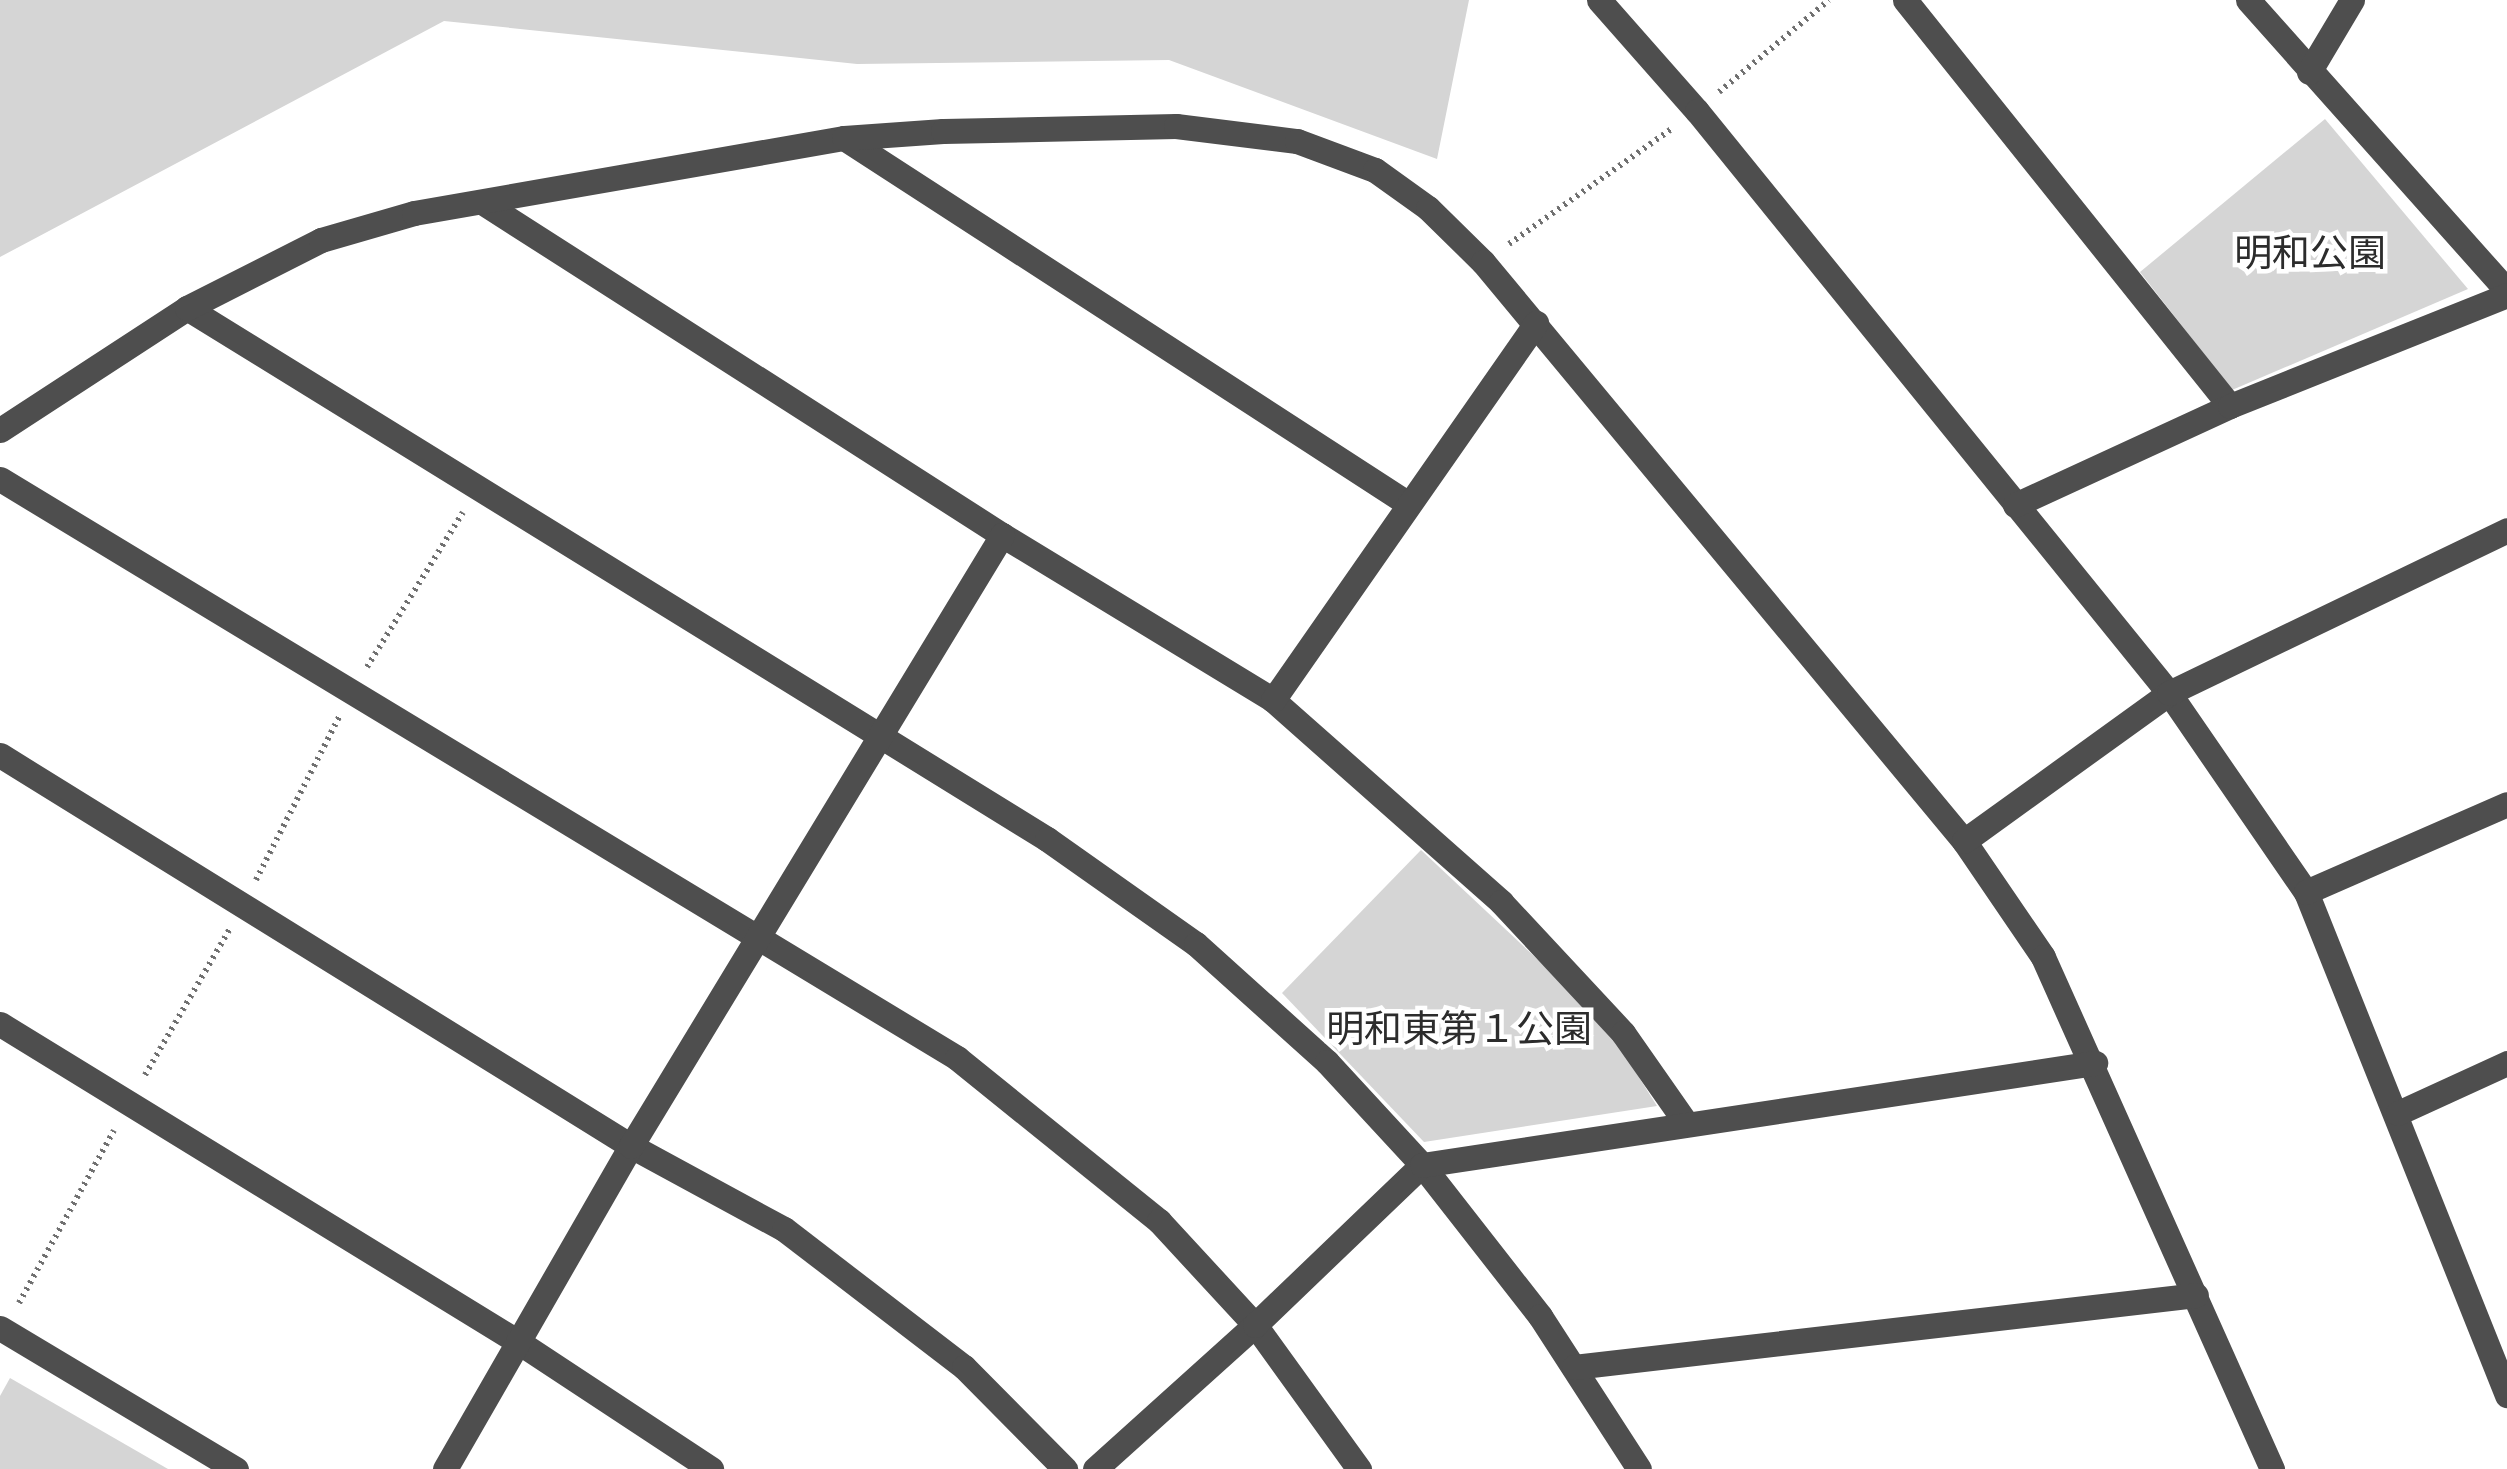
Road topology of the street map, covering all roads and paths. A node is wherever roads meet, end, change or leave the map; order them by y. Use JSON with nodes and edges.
{"nodes":[{"id":1,"x":1599,"y":0,"type":"edge"},
{"id":2,"x":1829,"y":0,"type":"edge"},
{"id":3,"x":1904,"y":0,"type":"edge"},
{"id":4,"x":2248,"y":0,"type":"edge"},
{"id":5,"x":2352,"y":0,"type":"edge"},
{"id":6,"x":2309,"y":72,"type":"junction"},
{"id":7,"x":1697,"y":110,"type":"junction"},
{"id":8,"x":844,"y":138,"type":"junction"},
{"id":9,"x":482,"y":202,"type":"junction"},
{"id":10,"x":1483,"y":262,"type":"junction"},
{"id":11,"x":2507,"y":293,"type":"edge"},
{"id":12,"x":187,"y":308,"type":"junction"},
{"id":13,"x":1536,"y":323,"type":"junction"},
{"id":14,"x":2230,"y":406,"type":"junction"},
{"id":15,"x":0,"y":430,"type":"edge"},
{"id":16,"x":0,"y":478,"type":"edge"},
{"id":17,"x":1407,"y":503,"type":"junction"},
{"id":18,"x":2015,"y":504,"type":"junction"},
{"id":19,"x":2507,"y":530,"type":"edge"},
{"id":20,"x":1002,"y":535,"type":"junction"},
{"id":21,"x":2168,"y":693,"type":"junction"},
{"id":22,"x":1274,"y":700,"type":"junction"},
{"id":23,"x":882,"y":736,"type":"junction"},
{"id":24,"x":0,"y":755,"type":"edge"},
{"id":25,"x":2507,"y":804,"type":"edge"},
{"id":26,"x":1964,"y":841,"type":"junction"},
{"id":27,"x":2306,"y":892,"type":"junction"},
{"id":28,"x":760,"y":936,"type":"junction"},
{"id":29,"x":0,"y":1024,"type":"edge"},
{"id":30,"x":2507,"y":1062,"type":"edge"},
{"id":31,"x":2095,"y":1063,"type":"junction"},
{"id":32,"x":2398,"y":1113,"type":"junction"},
{"id":33,"x":1686,"y":1122,"type":"junction"},
{"id":34,"x":632,"y":1146,"type":"junction"},
{"id":35,"x":1422,"y":1165,"type":"junction"},
{"id":36,"x":2196,"y":1294,"type":"junction"},
{"id":37,"x":1255,"y":1326,"type":"junction"},
{"id":38,"x":1,"y":1332,"type":"edge"},
{"id":39,"x":520,"y":1344,"type":"junction"},
{"id":40,"x":1574,"y":1367,"type":"junction"},
{"id":41,"x":2507,"y":1395,"type":"edge"},
{"id":42,"x":236,"y":1469,"type":"edge"},
{"id":43,"x":445,"y":1469,"type":"edge"},
{"id":44,"x":711,"y":1469,"type":"edge"},
{"id":45,"x":1065,"y":1469,"type":"edge"},
{"id":46,"x":1095,"y":1469,"type":"edge"},
{"id":47,"x":1359,"y":1469,"type":"edge"},
{"id":48,"x":1639,"y":1469,"type":"edge"},
{"id":49,"x":2272,"y":1469,"type":"edge"}],
"edges":[{"from":1,"to":7,"type":"street"},
{"from":2,"to":7,"type":"path"},
{"from":3,"to":14,"type":"street"},
{"from":4,"to":6,"type":"street"},
{"from":5,"to":6,"type":"street"},
{"from":6,"to":11,"type":"street"},
{"from":7,"to":10,"type":"path"},
{"from":7,"to":18,"type":"street"},
{"from":8,"to":9,"type":"street"},
{"from":8,"to":10,"type":"street"},
{"from":8,"to":17,"type":"street"},
{"from":9,"to":12,"type":"street"},
{"from":9,"to":20,"type":"street"},
{"from":10,"to":13,"type":"street"},
{"from":11,"to":14,"type":"street"},
{"from":12,"to":15,"type":"street"},
{"from":12,"to":23,"type":"street"},
{"from":13,"to":17,"type":"street"},
{"from":13,"to":26,"type":"street"},
{"from":14,"to":18,"type":"street"},
{"from":16,"to":28,"type":"street"},
{"from":17,"to":22,"type":"street"},
{"from":18,"to":21,"type":"street"},
{"from":19,"to":21,"type":"street"},
{"from":20,"to":22,"type":"street"},
{"from":20,"to":23,"type":"street"},
{"from":21,"to":26,"type":"street"},
{"from":21,"to":27,"type":"street"},
{"from":22,"to":33,"type":"street"},
{"from":23,"to":28,"type":"street"},
{"from":23,"to":35,"type":"street"},
{"from":24,"to":34,"type":"street"},
{"from":25,"to":27,"type":"street"},
{"from":26,"to":31,"type":"street"},
{"from":27,"to":32,"type":"street"},
{"from":28,"to":34,"type":"street"},
{"from":28,"to":37,"type":"street"},
{"from":29,"to":39,"type":"street"},
{"from":30,"to":32,"type":"street"},
{"from":31,"to":33,"type":"street"},
{"from":31,"to":36,"type":"street"},
{"from":32,"to":41,"type":"street"},
{"from":33,"to":35,"type":"street"},
{"from":34,"to":39,"type":"street"},
{"from":34,"to":45,"type":"street"},
{"from":35,"to":37,"type":"street"},
{"from":35,"to":40,"type":"street"},
{"from":36,"to":40,"type":"street"},
{"from":36,"to":49,"type":"street"},
{"from":37,"to":46,"type":"street"},
{"from":37,"to":47,"type":"street"},
{"from":38,"to":42,"type":"street"},
{"from":39,"to":43,"type":"street"},
{"from":39,"to":44,"type":"street"},
{"from":40,"to":48,"type":"street"}]}
